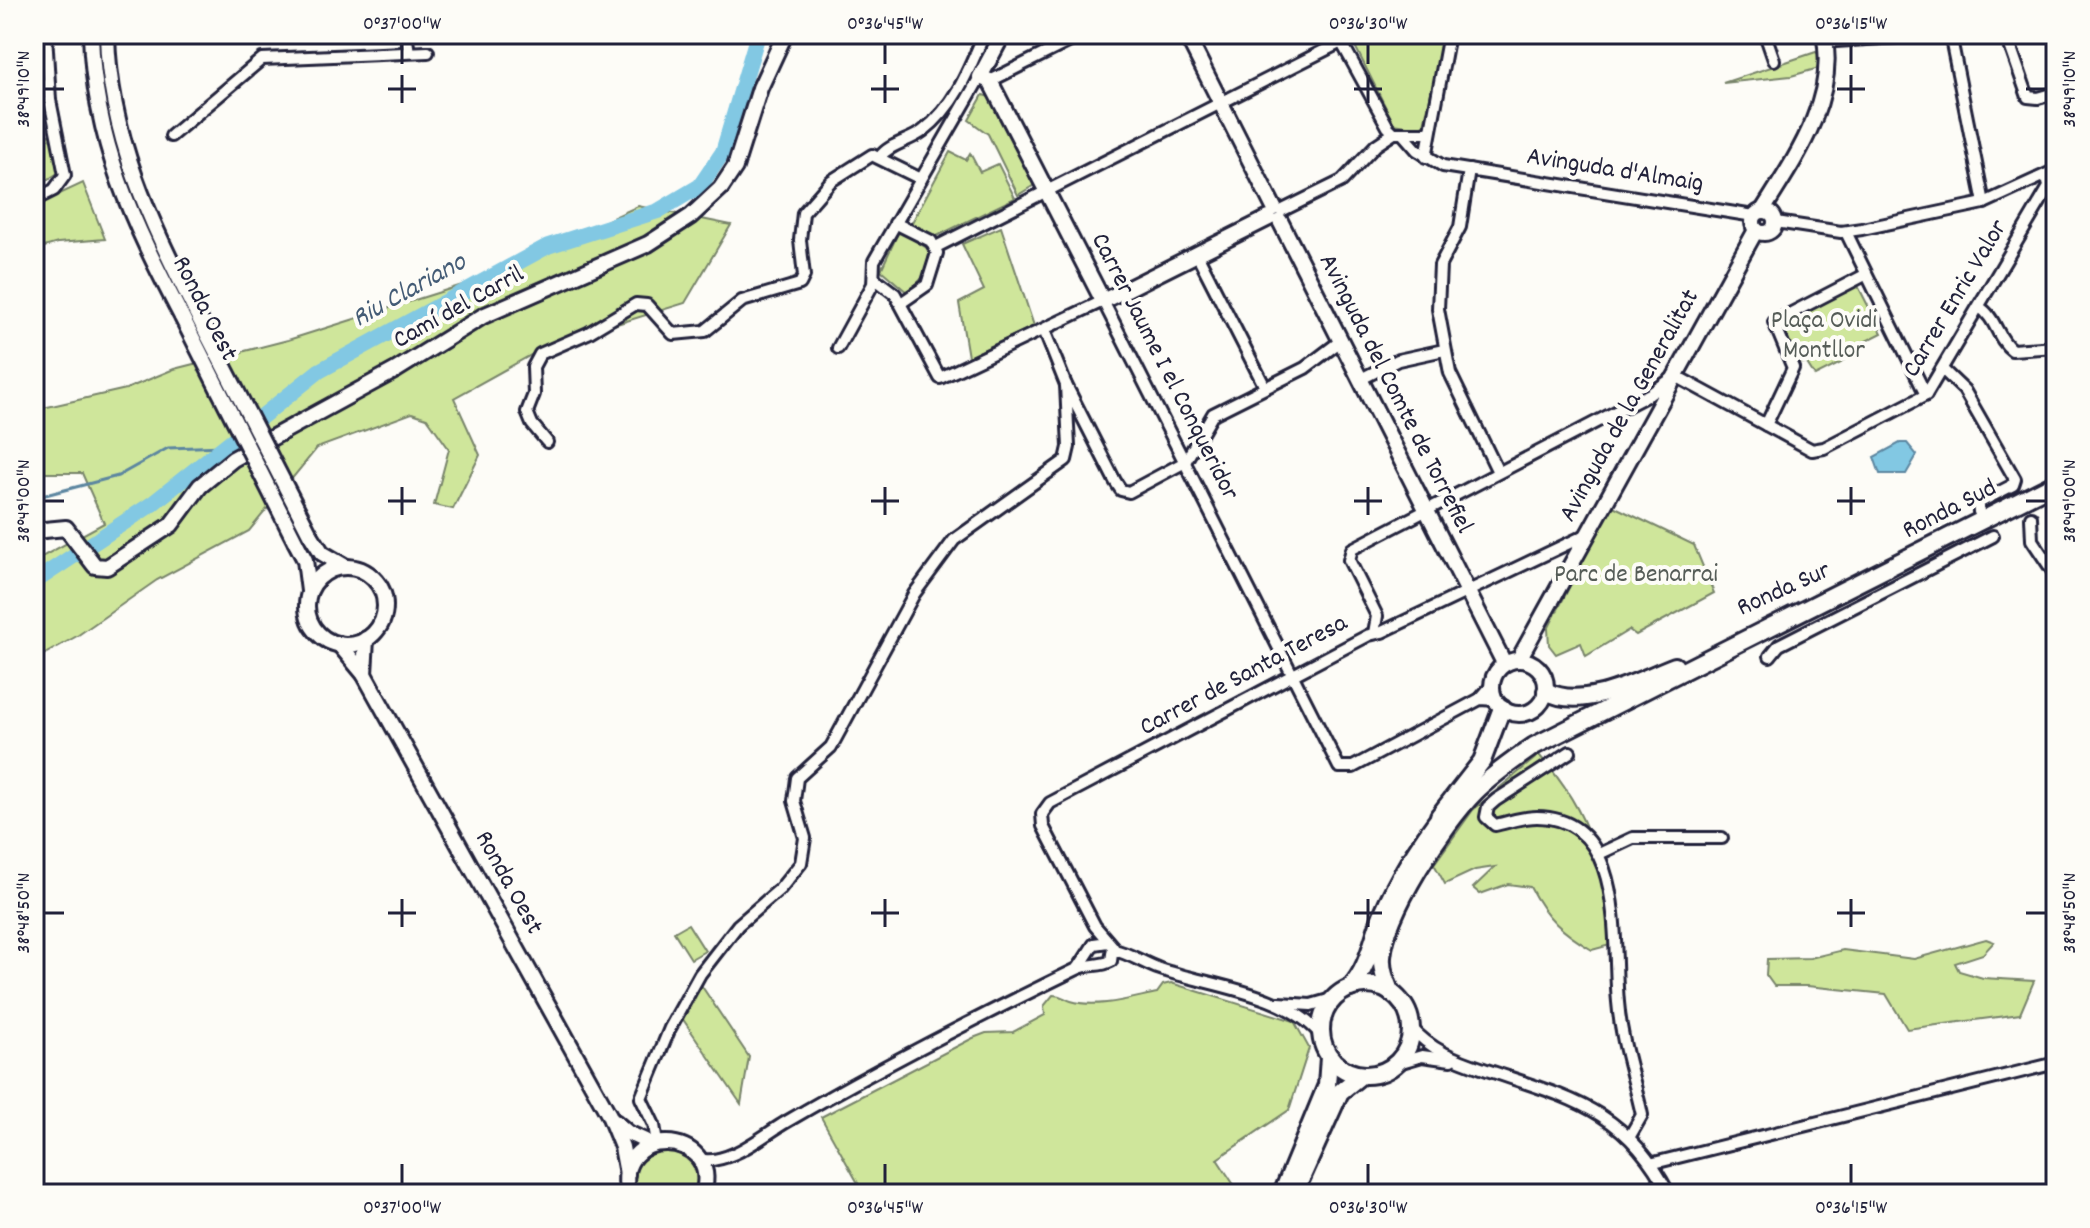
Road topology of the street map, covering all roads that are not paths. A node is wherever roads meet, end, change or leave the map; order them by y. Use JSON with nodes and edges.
{"nodes":[{"id":1,"x":46,"y":34,"type":"edge"},
{"id":2,"x":91,"y":34,"type":"edge"},
{"id":3,"x":107,"y":34,"type":"edge"},
{"id":4,"x":406,"y":34,"type":"edge"},
{"id":5,"x":785,"y":34,"type":"edge"},
{"id":6,"x":984,"y":34,"type":"edge"},
{"id":7,"x":1003,"y":34,"type":"edge"},
{"id":8,"x":1084,"y":34,"type":"edge"},
{"id":9,"x":1186,"y":34,"type":"edge"},
{"id":10,"x":1357,"y":34,"type":"edge"},
{"id":11,"x":1449,"y":34,"type":"edge"},
{"id":12,"x":1765,"y":34,"type":"edge"},
{"id":13,"x":1947,"y":34,"type":"edge"},
{"id":14,"x":2006,"y":34,"type":"edge"},
{"id":15,"x":1883,"y":36,"type":"edge"},
{"id":16,"x":1339,"y":38,"type":"edge"},
{"id":17,"x":1828,"y":40,"type":"edge"},
{"id":18,"x":409,"y":52,"type":"junction"},
{"id":19,"x":428,"y":52,"type":"dead end"},
{"id":20,"x":1774,"y":60,"type":"dead end"},
{"id":21,"x":985,"y":79,"type":"junction"},
{"id":22,"x":48,"y":83,"type":"junction"},
{"id":23,"x":34,"y":90,"type":"edge"},
{"id":24,"x":2056,"y":93,"type":"edge"},
{"id":25,"x":1220,"y":101,"type":"junction"},
{"id":26,"x":1398,"y":133,"type":"junction"},
{"id":27,"x":1429,"y":133,"type":"junction"},
{"id":28,"x":171,"y":136,"type":"dead end"},
{"id":29,"x":880,"y":157,"type":"junction"},
{"id":30,"x":1426,"y":157,"type":"junction"},
{"id":31,"x":1469,"y":170,"type":"junction"},
{"id":32,"x":2052,"y":172,"type":"edge"},
{"id":33,"x":921,"y":179,"type":"junction"},
{"id":34,"x":1047,"y":190,"type":"junction"},
{"id":35,"x":34,"y":200,"type":"edge"},
{"id":36,"x":1984,"y":203,"type":"junction"},
{"id":37,"x":1276,"y":215,"type":"junction"},
{"id":38,"x":1758,"y":219,"type":"junction"},
{"id":39,"x":1776,"y":222,"type":"junction"},
{"id":40,"x":895,"y":223,"type":"junction"},
{"id":41,"x":1846,"y":232,"type":"junction"},
{"id":42,"x":936,"y":247,"type":"junction"},
{"id":43,"x":1197,"y":254,"type":"junction"},
{"id":44,"x":1865,"y":275,"type":"junction"},
{"id":45,"x":874,"y":278,"type":"junction"},
{"id":46,"x":1103,"y":301,"type":"junction"},
{"id":47,"x":901,"y":303,"type":"junction"},
{"id":48,"x":1979,"y":307,"type":"junction"},
{"id":49,"x":1044,"y":330,"type":"junction"},
{"id":50,"x":1342,"y":340,"type":"junction"},
{"id":51,"x":2056,"y":347,"type":"edge"},
{"id":52,"x":838,"y":348,"type":"dead end"},
{"id":53,"x":1444,"y":350,"type":"junction"},
{"id":54,"x":1942,"y":369,"type":"junction"},
{"id":55,"x":1673,"y":376,"type":"junction"},
{"id":56,"x":1361,"y":379,"type":"junction"},
{"id":57,"x":1066,"y":385,"type":"junction"},
{"id":58,"x":1265,"y":387,"type":"junction"},
{"id":59,"x":1926,"y":395,"type":"junction"},
{"id":60,"x":1766,"y":425,"type":"junction"},
{"id":61,"x":547,"y":442,"type":"dead end"},
{"id":62,"x":1185,"y":462,"type":"junction"},
{"id":63,"x":1498,"y":472,"type":"junction"},
{"id":64,"x":2056,"y":483,"type":"edge"},
{"id":65,"x":1426,"y":508,"type":"junction"},
{"id":66,"x":1979,"y":512,"type":"dead end"},
{"id":67,"x":2031,"y":517,"type":"dead end"},
{"id":68,"x":34,"y":531,"type":"edge"},
{"id":69,"x":1586,"y":535,"type":"junction"},
{"id":70,"x":1993,"y":536,"type":"dead end"},
{"id":71,"x":346,"y":567,"type":"junction"},
{"id":72,"x":2056,"y":576,"type":"edge"},
{"id":73,"x":1865,"y":579,"type":"junction"},
{"id":74,"x":1467,"y":590,"type":"junction"},
{"id":75,"x":309,"y":594,"type":"junction"},
{"id":76,"x":1374,"y":633,"type":"junction"},
{"id":77,"x":366,"y":639,"type":"junction"},
{"id":78,"x":339,"y":644,"type":"junction"},
{"id":79,"x":1770,"y":656,"type":"dead end"},
{"id":80,"x":1512,"y":659,"type":"junction"},
{"id":81,"x":1675,"y":666,"type":"junction"},
{"id":82,"x":364,"y":674,"type":"junction"},
{"id":83,"x":1293,"y":676,"type":"junction"},
{"id":84,"x":1546,"y":691,"type":"junction"},
{"id":85,"x":1493,"y":703,"type":"junction"},
{"id":86,"x":1570,"y":752,"type":"dead end"},
{"id":87,"x":1428,"y":832,"type":"junction"},
{"id":88,"x":1722,"y":838,"type":"dead end"},
{"id":89,"x":1599,"y":854,"type":"junction"},
{"id":90,"x":1095,"y":926,"type":"junction"},
{"id":91,"x":1112,"y":950,"type":"junction"},
{"id":92,"x":1093,"y":953,"type":"junction"},
{"id":93,"x":1350,"y":988,"type":"junction"},
{"id":94,"x":1391,"y":993,"type":"junction"},
{"id":95,"x":1332,"y":999,"type":"junction"},
{"id":96,"x":1269,"y":1002,"type":"junction"},
{"id":97,"x":1411,"y":1027,"type":"junction"},
{"id":98,"x":1320,"y":1034,"type":"junction"},
{"id":99,"x":1329,"y":1057,"type":"junction"},
{"id":100,"x":1462,"y":1061,"type":"junction"},
{"id":101,"x":1398,"y":1063,"type":"junction"},
{"id":102,"x":2056,"y":1063,"type":"edge"},
{"id":103,"x":1360,"y":1076,"type":"junction"},
{"id":104,"x":609,"y":1115,"type":"junction"},
{"id":105,"x":1630,"y":1136,"type":"junction"},
{"id":106,"x":654,"y":1143,"type":"junction"},
{"id":107,"x":731,"y":1154,"type":"junction"},
{"id":108,"x":698,"y":1159,"type":"junction"},
{"id":109,"x":1654,"y":1163,"type":"junction"},
{"id":110,"x":627,"y":1174,"type":"junction"},
{"id":111,"x":704,"y":1187,"type":"edge"},
{"id":112,"x":628,"y":1194,"type":"edge"},
{"id":113,"x":1282,"y":1194,"type":"edge"},
{"id":114,"x":1294,"y":1194,"type":"edge"},
{"id":115,"x":1669,"y":1194,"type":"edge"}],
"edges":[{"from":1,"to":22,"type":"street"},
{"from":2,"to":75,"type":"street","name":"Ronda Oest","bridge":true},
{"from":3,"to":71,"type":"street","name":"Ronda Oest","bridge":true},
{"from":4,"to":18,"type":"street"},
{"from":5,"to":68,"type":"street","name":"Camí del Carril"},
{"from":6,"to":29,"type":"street"},
{"from":7,"to":21,"type":"street"},
{"from":8,"to":21,"type":"street"},
{"from":9,"to":25,"type":"street","name":"Avinguda del Comte de Torrefiel"},
{"from":10,"to":16,"type":"street"},
{"from":11,"to":27,"type":"street"},
{"from":12,"to":20,"type":"street"},
{"from":13,"to":15,"type":"street"},
{"from":13,"to":36,"type":"street"},
{"from":14,"to":24,"type":"street"},
{"from":15,"to":17,"type":"street"},
{"from":16,"to":25,"type":"street"},
{"from":16,"to":26,"type":"street"},
{"from":17,"to":38,"type":"street","name":"Avinguda de la Generalitat"},
{"from":18,"to":19,"type":"street"},
{"from":18,"to":28,"type":"street"},
{"from":21,"to":33,"type":"street"},
{"from":21,"to":34,"type":"street","name":"Carrer Jaume I el Conqueridor"},
{"from":22,"to":23,"type":"street"},
{"from":22,"to":35,"type":"street"},
{"from":25,"to":34,"type":"street"},
{"from":25,"to":37,"type":"street","name":"Avinguda del Comte de Torrefiel"},
{"from":26,"to":27,"type":"street"},
{"from":26,"to":30,"type":"street"},
{"from":26,"to":37,"type":"street"},
{"from":27,"to":30,"type":"street"},
{"from":29,"to":33,"type":"street"},
{"from":29,"to":61,"type":"street"},
{"from":30,"to":31,"type":"street","name":"Avinguda d'Almaig"},
{"from":31,"to":38,"type":"street","name":"Avinguda d'Almaig"},
{"from":31,"to":53,"type":"street"},
{"from":32,"to":36,"type":"street"},
{"from":32,"to":48,"type":"street","name":"Carrer Enric Valor"},
{"from":33,"to":40,"type":"street"},
{"from":34,"to":42,"type":"street"},
{"from":34,"to":46,"type":"street","name":"Carrer Jaume I el Conqueridor"},
{"from":36,"to":41,"type":"street"},
{"from":37,"to":43,"type":"street"},
{"from":37,"to":50,"type":"street","name":"Avinguda del Comte de Torrefiel"},
{"from":38,"to":39,"type":"street"},
{"from":38,"to":39,"type":"street"},
{"from":38,"to":55,"type":"street","name":"Avinguda de la Generalitat"},
{"from":39,"to":41,"type":"street"},
{"from":40,"to":42,"type":"street"},
{"from":40,"to":45,"type":"street"},
{"from":41,"to":44,"type":"street"},
{"from":42,"to":47,"type":"street"},
{"from":43,"to":46,"type":"street"},
{"from":43,"to":58,"type":"street"},
{"from":44,"to":59,"type":"street"},
{"from":44,"to":60,"type":"street"},
{"from":45,"to":47,"type":"street"},
{"from":45,"to":52,"type":"street"},
{"from":46,"to":49,"type":"street"},
{"from":46,"to":62,"type":"street","name":"Carrer Jaume I el Conqueridor"},
{"from":47,"to":49,"type":"street"},
{"from":48,"to":51,"type":"street"},
{"from":48,"to":54,"type":"street","name":"Carrer Enric Valor"},
{"from":49,"to":57,"type":"street"},
{"from":50,"to":56,"type":"street","name":"Avinguda del Comte de Torrefiel"},
{"from":50,"to":58,"type":"street"},
{"from":53,"to":56,"type":"street"},
{"from":53,"to":63,"type":"street"},
{"from":54,"to":59,"type":"street","name":"Carrer Enric Valor"},
{"from":54,"to":66,"type":"street"},
{"from":55,"to":60,"type":"street"},
{"from":55,"to":63,"type":"street"},
{"from":55,"to":69,"type":"street","name":"Avinguda de la Generalitat"},
{"from":56,"to":65,"type":"street","name":"Avinguda del Comte de Torrefiel"},
{"from":57,"to":62,"type":"street"},
{"from":57,"to":106,"type":"street"},
{"from":58,"to":62,"type":"street"},
{"from":59,"to":60,"type":"street","name":"Carrer Enric Valor"},
{"from":62,"to":83,"type":"street","name":"Carrer Jaume I el Conqueridor"},
{"from":63,"to":65,"type":"street"},
{"from":64,"to":73,"type":"main road","name":"Ronda Sud"},
{"from":65,"to":74,"type":"street","name":"Avinguda del Comte de Torrefiel"},
{"from":65,"to":76,"type":"street"},
{"from":67,"to":72,"type":"street"},
{"from":69,"to":74,"type":"street","name":"Carrer de Santa Teresa"},
{"from":69,"to":80,"type":"street","name":"Avinguda de la Generalitat"},
{"from":70,"to":79,"type":"street"},
{"from":71,"to":75,"type":"street"},
{"from":71,"to":77,"type":"street"},
{"from":73,"to":81,"type":"main road","name":"Ronda Sur"},
{"from":73,"to":94,"type":"main road","name":"Ronda Sur"},
{"from":74,"to":76,"type":"street","name":"Carrer de Santa Teresa"},
{"from":74,"to":80,"type":"street","name":"Avinguda del Comte de Torrefiel"},
{"from":75,"to":78,"type":"street"},
{"from":76,"to":83,"type":"street","name":"Carrer de Santa Teresa"},
{"from":77,"to":78,"type":"street"},
{"from":77,"to":82,"type":"street"},
{"from":78,"to":82,"type":"street","name":"Ronda Oest"},
{"from":80,"to":84,"type":"street"},
{"from":80,"to":85,"type":"street"},
{"from":81,"to":84,"type":"main road"},
{"from":81,"to":87,"type":"main road","name":"Ronda Sur"},
{"from":82,"to":104,"type":"street","name":"Ronda Oest"},
{"from":83,"to":85,"type":"street","name":"Carrer Jaume I el Conqueridor"},
{"from":83,"to":90,"type":"street","name":"Carrer de Santa Teresa"},
{"from":84,"to":85,"type":"street"},
{"from":85,"to":87,"type":"main road"},
{"from":86,"to":89,"type":"street"},
{"from":87,"to":93,"type":"main road","name":"Ronda Sur"},
{"from":88,"to":89,"type":"street"},
{"from":89,"to":105,"type":"street"},
{"from":90,"to":91,"type":"street","name":"Carrer de Santa Teresa"},
{"from":90,"to":92,"type":"street"},
{"from":91,"to":92,"type":"street"},
{"from":91,"to":92,"type":"street"},
{"from":91,"to":96,"type":"street","name":"Carrer de Santa Teresa"},
{"from":92,"to":107,"type":"street"},
{"from":93,"to":94,"type":"main road"},
{"from":93,"to":95,"type":"main road"},
{"from":94,"to":97,"type":"main road"},
{"from":95,"to":96,"type":"street","name":"Carrer de Santa Teresa"},
{"from":95,"to":98,"type":"main road"},
{"from":96,"to":98,"type":"street","name":"Carrer de Santa Teresa"},
{"from":97,"to":100,"type":"street"},
{"from":97,"to":101,"type":"main road"},
{"from":98,"to":99,"type":"main road"},
{"from":99,"to":103,"type":"main road"},
{"from":99,"to":113,"type":"main road"},
{"from":100,"to":101,"type":"street"},
{"from":100,"to":105,"type":"street"},
{"from":101,"to":103,"type":"main road"},
{"from":102,"to":109,"type":"street"},
{"from":103,"to":114,"type":"main road"},
{"from":104,"to":106,"type":"street","name":"Ronda Oest"},
{"from":104,"to":110,"type":"street","name":"Ronda Oest"},
{"from":105,"to":109,"type":"street"},
{"from":106,"to":108,"type":"street","name":"Ronda Oest"},
{"from":106,"to":110,"type":"street"},
{"from":107,"to":108,"type":"street"},
{"from":107,"to":111,"type":"street"},
{"from":108,"to":111,"type":"street"},
{"from":109,"to":115,"type":"street"},
{"from":110,"to":112,"type":"street","name":"Ronda Oest"}]}
